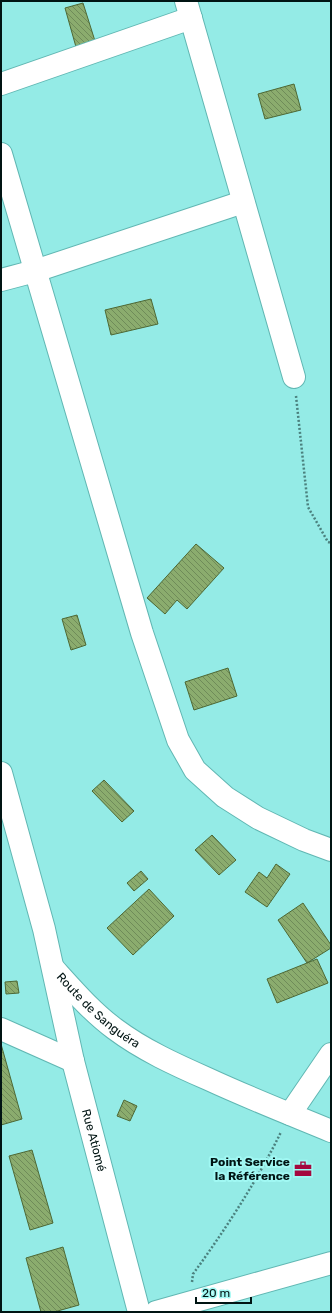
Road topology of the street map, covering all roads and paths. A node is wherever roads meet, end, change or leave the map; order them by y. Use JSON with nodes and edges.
{"nodes":[{"id":1,"x":188,"y":10,"type":"edge"},
{"id":2,"x":1,"y":84,"type":"edge"},
{"id":3,"x":1,"y":154,"type":"edge"},
{"id":4,"x":243,"y":202,"type":"junction"},
{"id":5,"x":35,"y":271,"type":"junction"},
{"id":6,"x":1,"y":280,"type":"edge"},
{"id":7,"x":294,"y":377,"type":"joint"},
{"id":8,"x":331,"y":543,"type":"edge"},
{"id":9,"x":1,"y":773,"type":"edge"},
{"id":10,"x":331,"y":850,"type":"edge"},
{"id":11,"x":53,"y":969,"type":"junction"},
{"id":12,"x":1,"y":1029,"type":"edge"},
{"id":13,"x":331,"y":1054,"type":"edge"},
{"id":14,"x":73,"y":1061,"type":"junction"},
{"id":15,"x":290,"y":1114,"type":"junction"},
{"id":16,"x":331,"y":1131,"type":"edge"},
{"id":17,"x":331,"y":1263,"type":"edge"},
{"id":18,"x":190,"y":1302,"type":"junction"},
{"id":19,"x":139,"y":1312,"type":"edge"},
{"id":20,"x":156,"y":1312,"type":"edge"}],
"edges":[{"from":1,"to":2,"type":"street"},
{"from":1,"to":4,"type":"street"},
{"from":3,"to":5,"type":"street"},
{"from":4,"to":5,"type":"street"},
{"from":4,"to":7,"type":"street"},
{"from":5,"to":6,"type":"street"},
{"from":5,"to":10,"type":"street"},
{"from":7,"to":8,"type":"path"},
{"from":9,"to":11,"type":"street","name":"Route de Sanguéra"},
{"from":11,"to":14,"type":"street","name":"Rue Atiomé"},
{"from":11,"to":15,"type":"street","name":"Route de Sanguéra"},
{"from":12,"to":14,"type":"street"},
{"from":13,"to":15,"type":"street"},
{"from":14,"to":19,"type":"street","name":"Rue Atiomé"},
{"from":15,"to":16,"type":"street","name":"Route de Sanguéra"},
{"from":15,"to":18,"type":"path"},
{"from":17,"to":18,"type":"street"},
{"from":18,"to":20,"type":"street"}]}
